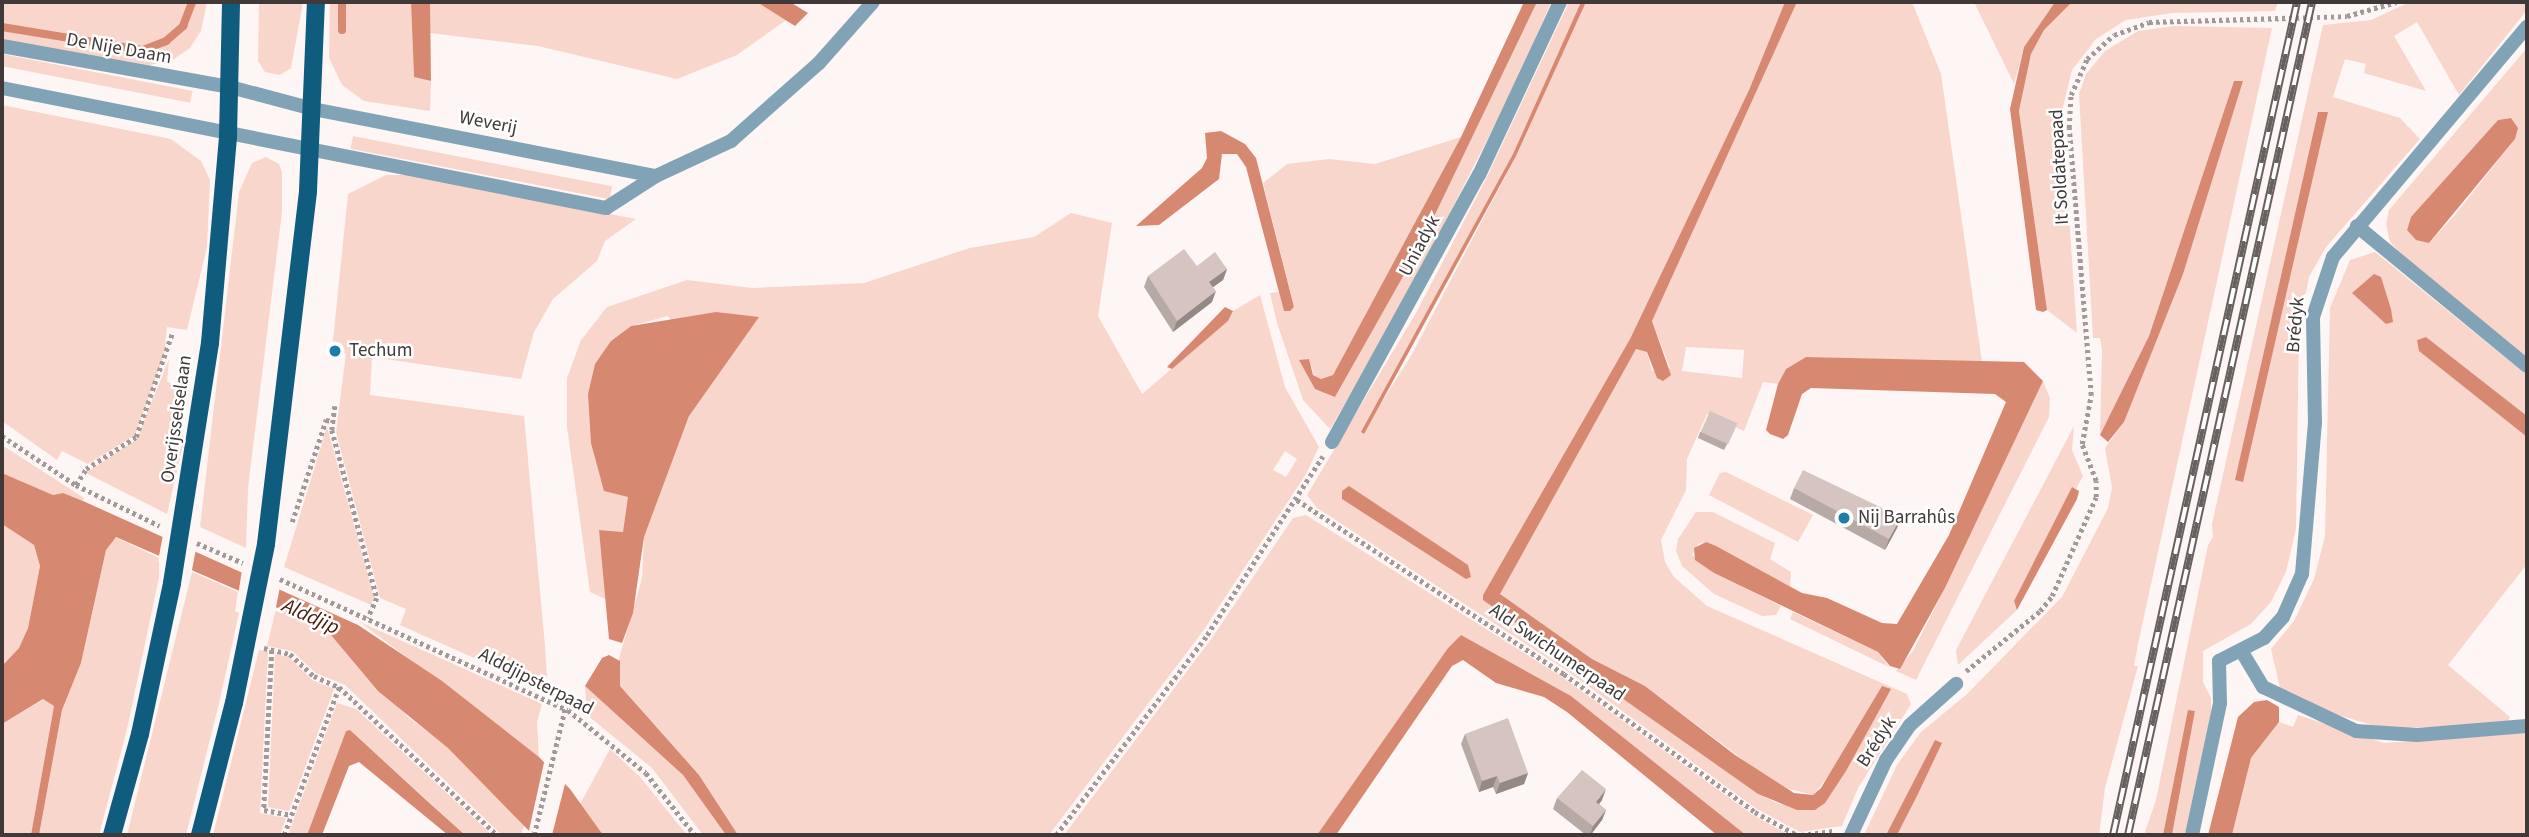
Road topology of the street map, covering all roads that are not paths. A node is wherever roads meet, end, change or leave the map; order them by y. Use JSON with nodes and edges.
{"nodes":[{"id":1,"x":231,"y":2,"type":"edge"},
{"id":2,"x":316,"y":2,"type":"edge"},
{"id":3,"x":873,"y":2,"type":"edge"},
{"id":4,"x":1560,"y":2,"type":"edge"},
{"id":5,"x":2527,"y":27,"type":"edge"},
{"id":6,"x":2,"y":46,"type":"edge"},
{"id":7,"x":230,"y":87,"type":"junction"},
{"id":8,"x":2,"y":88,"type":"edge"},
{"id":9,"x":313,"y":109,"type":"junction"},
{"id":10,"x":228,"y":136,"type":"junction"},
{"id":11,"x":311,"y":153,"type":"junction"},
{"id":12,"x":656,"y":176,"type":"junction"},
{"id":13,"x":2357,"y":226,"type":"junction"},
{"id":14,"x":2527,"y":366,"type":"edge"},
{"id":15,"x":1332,"y":442,"type":"road end"},
{"id":16,"x":2242,"y":652,"type":"junction"},
{"id":17,"x":1956,"y":684,"type":"road end"},
{"id":18,"x":2527,"y":726,"type":"edge"},
{"id":19,"x":1852,"y":832,"type":"edge"},
{"id":20,"x":112,"y":835,"type":"edge"},
{"id":21,"x":200,"y":835,"type":"edge"},
{"id":22,"x":2192,"y":835,"type":"edge"}],
"edges":[{"from":1,"to":7,"type":"main road","name":"Overijsselselaan"},
{"from":2,"to":9,"type":"main road"},
{"from":3,"to":12,"type":"street"},
{"from":4,"to":15,"type":"street","name":"Uniadyk"},
{"from":5,"to":13,"type":"street","name":"Brédyk"},
{"from":6,"to":7,"type":"street","name":"De Nije Daam"},
{"from":7,"to":9,"type":"street","name":"De Nije Daam"},
{"from":7,"to":10,"type":"main road","name":"Overijsselselaan"},
{"from":8,"to":10,"type":"street"},
{"from":9,"to":11,"type":"main road"},
{"from":9,"to":12,"type":"street","name":"Weverij"},
{"from":10,"to":11,"type":"street"},
{"from":10,"to":20,"type":"main road","name":"Overijsselselaan"},
{"from":11,"to":12,"type":"street"},
{"from":11,"to":21,"type":"main road"},
{"from":13,"to":14,"type":"street"},
{"from":13,"to":16,"type":"street","name":"Brédyk"},
{"from":16,"to":18,"type":"street"},
{"from":16,"to":22,"type":"street","name":"Brédyk"},
{"from":17,"to":19,"type":"street","name":"Brédyk"}]}
